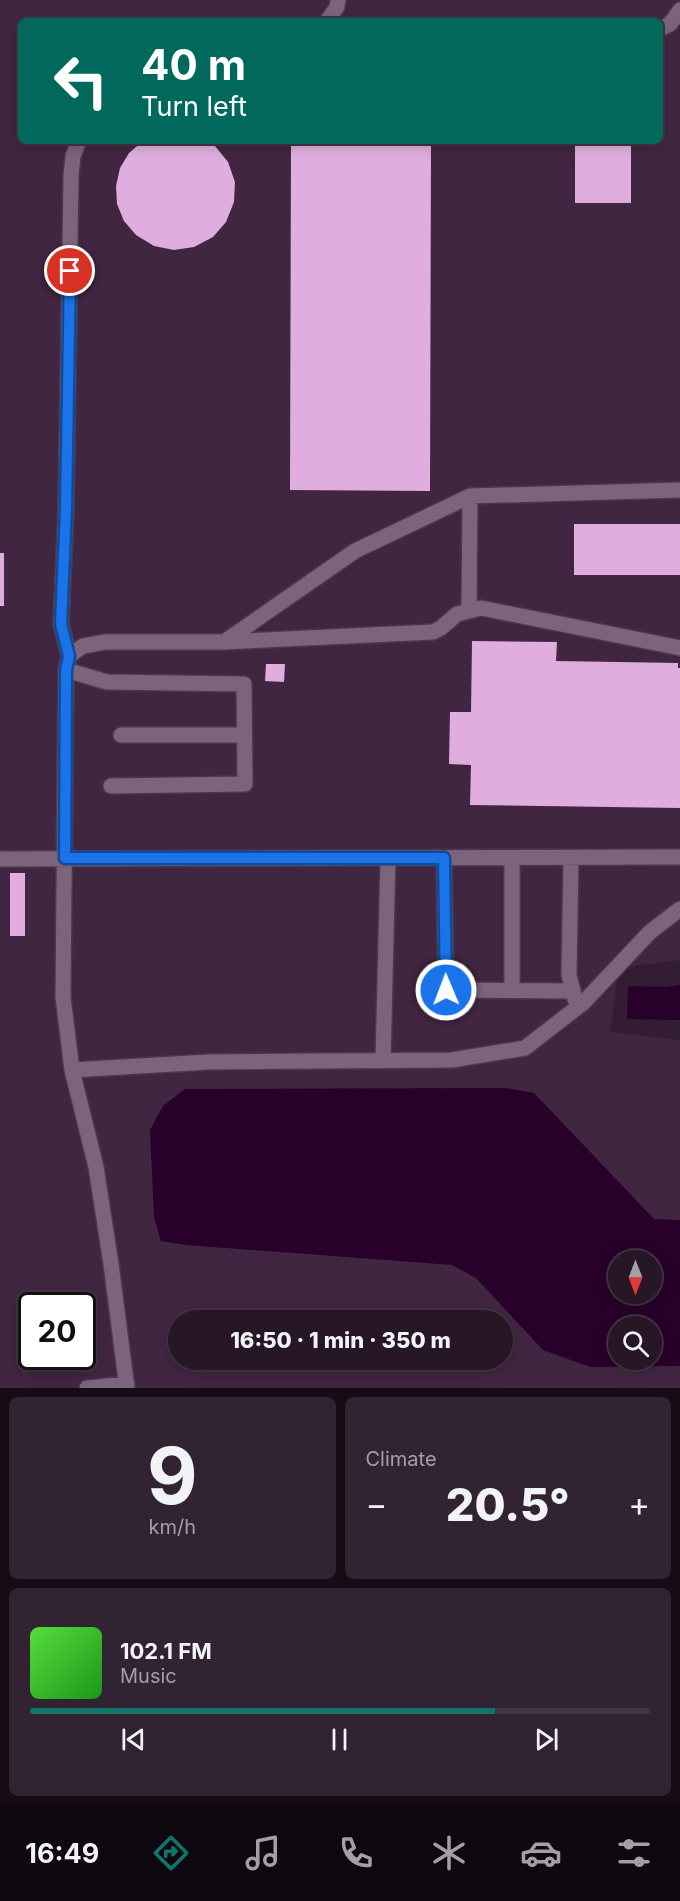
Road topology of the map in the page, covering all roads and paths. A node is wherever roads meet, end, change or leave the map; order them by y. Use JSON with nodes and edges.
{"nodes":[{"id":1,"x":339,"y":0,"type":"edge"},
{"id":2,"x":680,"y":10,"type":"edge"},
{"id":3,"x":329,"y":18,"type":"edge"},
{"id":4,"x":663,"y":28,"type":"edge"},
{"id":5,"x":78,"y":144,"type":"edge"},
{"id":6,"x":680,"y":490,"type":"edge"},
{"id":7,"x":470,"y":496,"type":"junction"},
{"id":8,"x":469,"y":610,"type":"junction"},
{"id":9,"x":224,"y":642,"type":"junction"},
{"id":10,"x":680,"y":648,"type":"edge"},
{"id":11,"x":67,"y":663,"type":"junction"},
{"id":12,"x":121,"y":735,"type":"dead end"},
{"id":13,"x":244,"y":735,"type":"junction"},
{"id":14,"x":111,"y":786,"type":"dead end"},
{"id":15,"x":680,"y":857,"type":"edge"},
{"id":16,"x":65,"y":858,"type":"junction"},
{"id":17,"x":388,"y":858,"type":"junction"},
{"id":18,"x":444,"y":858,"type":"junction"},
{"id":19,"x":512,"y":858,"type":"junction"},
{"id":20,"x":571,"y":858,"type":"junction"},
{"id":21,"x":0,"y":859,"type":"edge"},
{"id":22,"x":680,"y":909,"type":"edge"},
{"id":23,"x":512,"y":990,"type":"junction"},
{"id":24,"x":573,"y":991,"type":"junction"},
{"id":25,"x":577,"y":1008,"type":"junction"},
{"id":26,"x":382,"y":1061,"type":"junction"},
{"id":27,"x":72,"y":1070,"type":"junction"},
{"id":28,"x":127,"y":1386,"type":"edge"},
{"id":29,"x":87,"y":1388,"type":"edge"}],
"edges":[{"from":1,"to":3,"type":"lane"},
{"from":2,"to":4,"type":"lane"},
{"from":5,"to":11,"type":"lane"},
{"from":6,"to":7,"type":"lane"},
{"from":7,"to":8,"type":"lane"},
{"from":7,"to":9,"type":"lane"},
{"from":8,"to":9,"type":"lane"},
{"from":8,"to":10,"type":"lane"},
{"from":9,"to":11,"type":"lane"},
{"from":11,"to":13,"type":"lane"},
{"from":11,"to":16,"type":"lane"},
{"from":12,"to":13,"type":"lane"},
{"from":13,"to":14,"type":"lane"},
{"from":15,"to":20,"type":"lane"},
{"from":16,"to":17,"type":"lane"},
{"from":16,"to":21,"type":"lane"},
{"from":16,"to":27,"type":"lane"},
{"from":17,"to":18,"type":"lane"},
{"from":17,"to":26,"type":"lane"},
{"from":18,"to":19,"type":"lane"},
{"from":18,"to":23,"type":"lane"},
{"from":19,"to":20,"type":"lane"},
{"from":19,"to":23,"type":"lane"},
{"from":20,"to":24,"type":"lane"},
{"from":22,"to":25,"type":"lane"},
{"from":23,"to":24,"type":"lane"},
{"from":24,"to":25,"type":"lane"},
{"from":25,"to":26,"type":"lane"},
{"from":26,"to":27,"type":"lane"},
{"from":27,"to":28,"type":"lane"},
{"from":28,"to":29,"type":"lane"}]}
